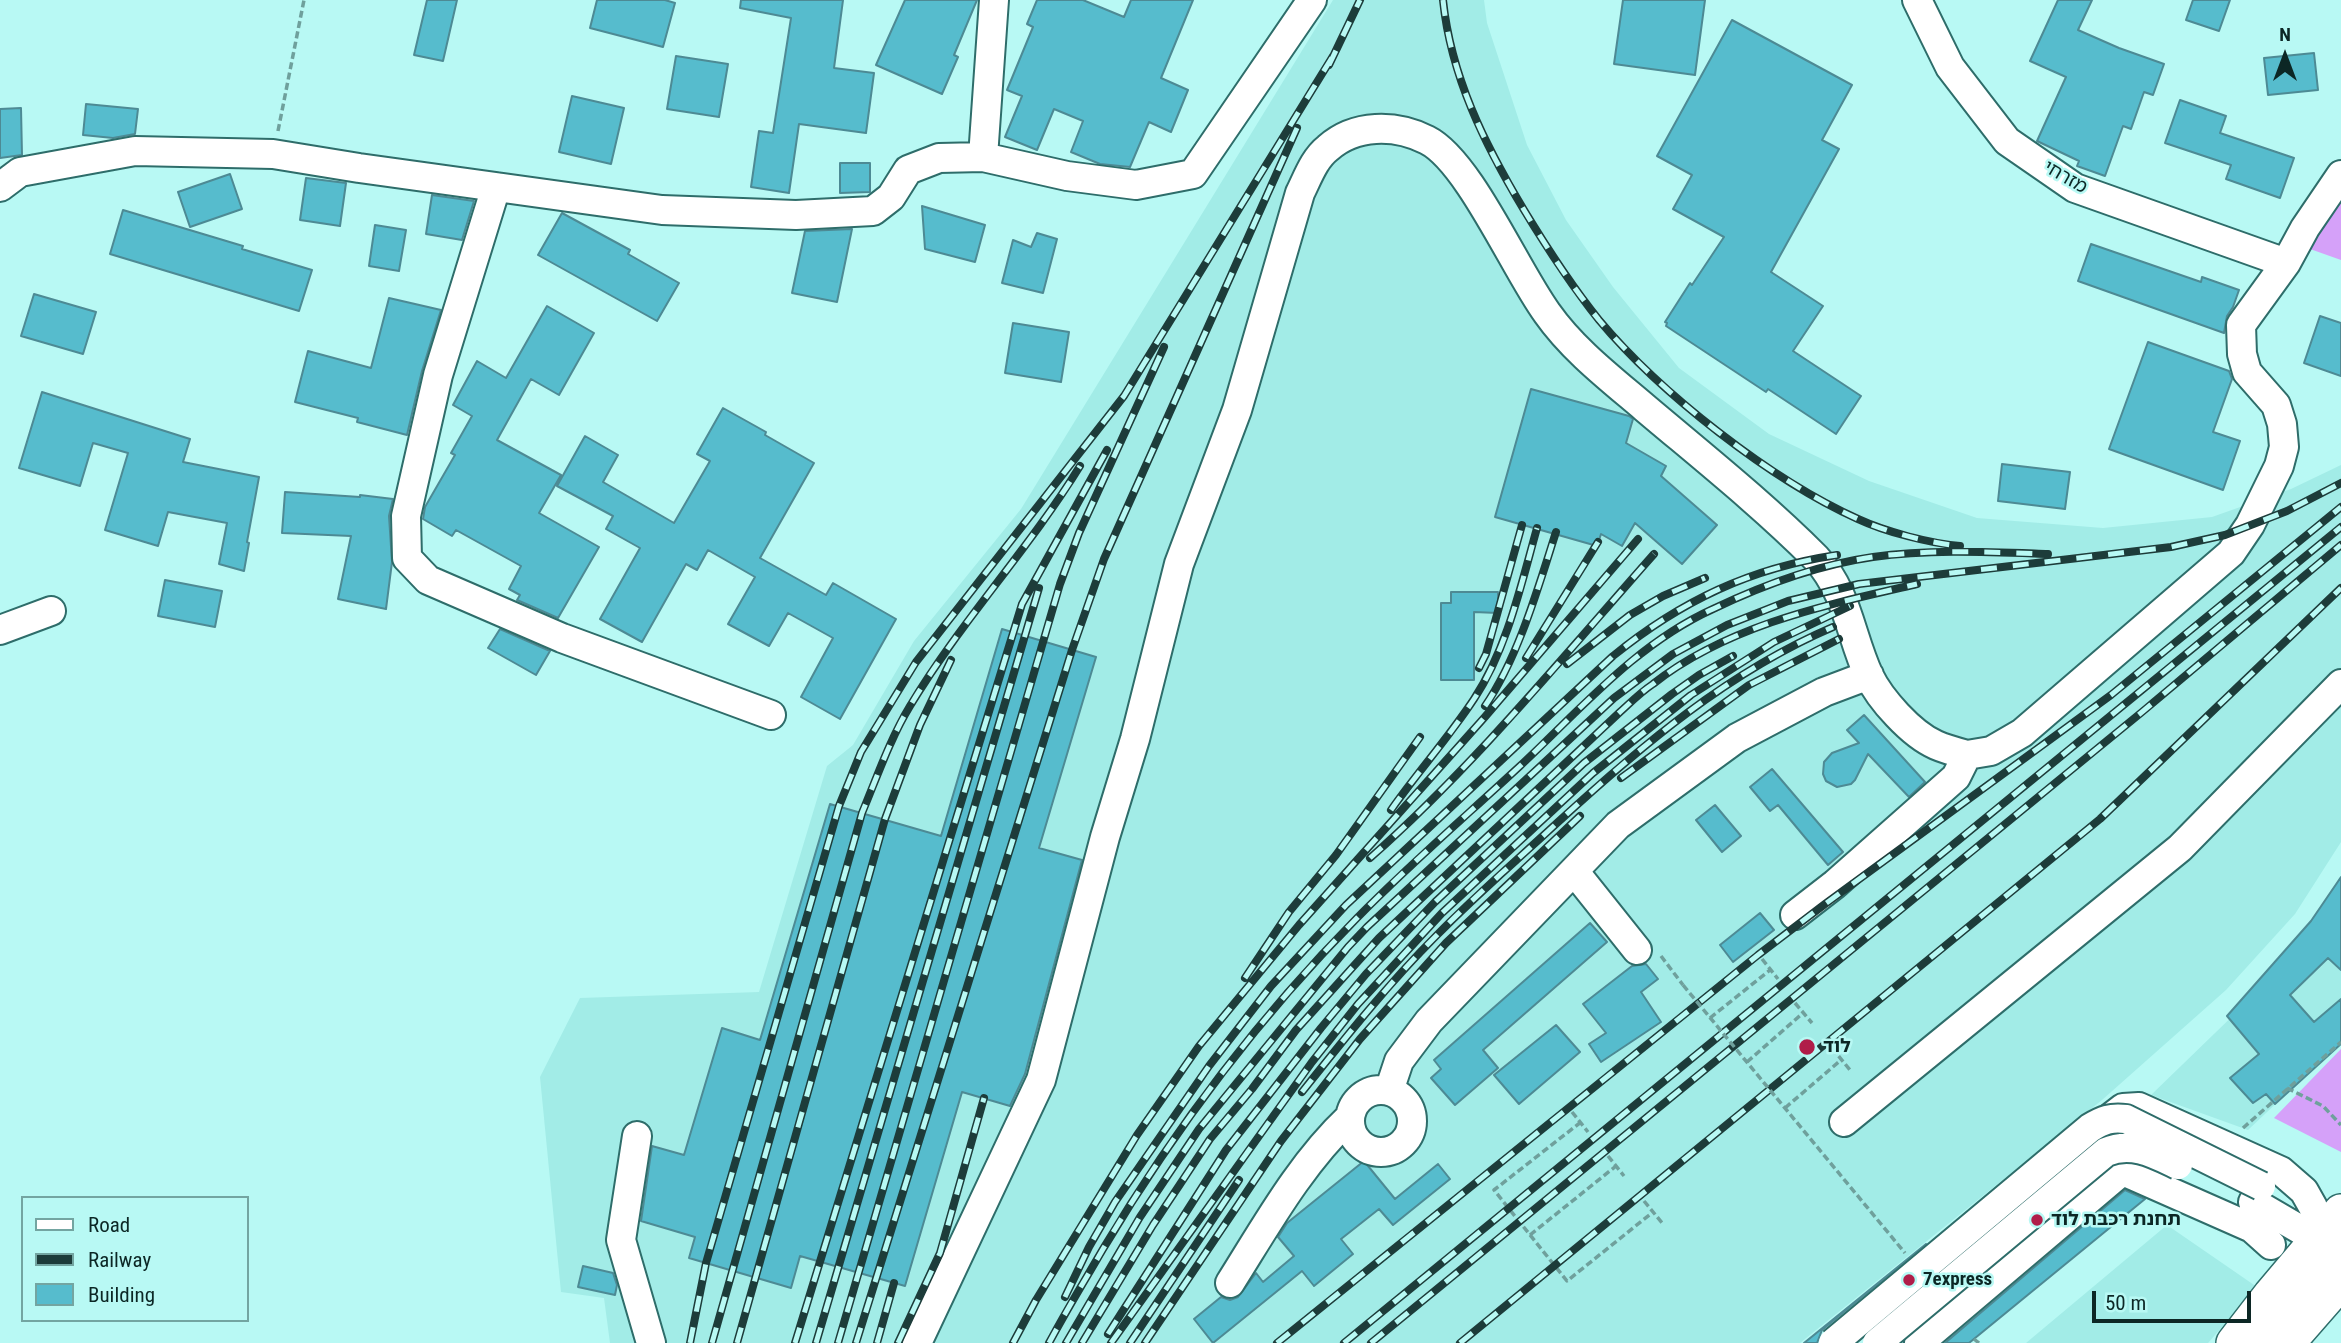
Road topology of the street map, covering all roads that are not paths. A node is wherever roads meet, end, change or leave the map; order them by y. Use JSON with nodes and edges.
{"nodes":[{"id":1,"x":994,"y":0,"type":"edge"},
{"id":2,"x":1312,"y":0,"type":"edge"},
{"id":3,"x":1917,"y":0,"type":"edge"},
{"id":4,"x":983,"y":157,"type":"junction"},
{"id":5,"x":2341,"y":175,"type":"edge"},
{"id":6,"x":0,"y":187,"type":"edge"},
{"id":7,"x":496,"y":187,"type":"junction"},
{"id":8,"x":2286,"y":263,"type":"junction"},
{"id":9,"x":51,"y":611,"type":"dead end"},
{"id":10,"x":0,"y":630,"type":"edge"},
{"id":11,"x":1869,"y":675,"type":"junction"},
{"id":12,"x":2341,"y":684,"type":"edge"},
{"id":13,"x":771,"y":715,"type":"dead end"},
{"id":14,"x":1967,"y":755,"type":"junction"},
{"id":15,"x":1574,"y":871,"type":"junction"},
{"id":16,"x":1795,"y":915,"type":"dead end"},
{"id":17,"x":1637,"y":950,"type":"road end"},
{"id":18,"x":1389,"y":1091,"type":"junction"},
{"id":19,"x":1350,"y":1117,"type":"junction"},
{"id":20,"x":1844,"y":1122,"type":"dead end"},
{"id":21,"x":636,"y":1136,"type":"dead end"},
{"id":22,"x":2073,"y":1148,"type":"junction"},
{"id":23,"x":2122,"y":1171,"type":"junction"},
{"id":24,"x":2257,"y":1194,"type":"junction"},
{"id":25,"x":2334,"y":1237,"type":"edge"},
{"id":26,"x":2271,"y":1245,"type":"junction"},
{"id":27,"x":1230,"y":1283,"type":"dead end"},
{"id":28,"x":2271,"y":1295,"type":"junction"},
{"id":29,"x":650,"y":1343,"type":"edge"},
{"id":30,"x":917,"y":1343,"type":"edge"},
{"id":31,"x":1833,"y":1343,"type":"edge"},
{"id":32,"x":1842,"y":1343,"type":"edge"},
{"id":33,"x":1877,"y":1343,"type":"edge"},
{"id":34,"x":1919,"y":1343,"type":"edge"},
{"id":35,"x":2234,"y":1343,"type":"edge"},
{"id":36,"x":2253,"y":1343,"type":"edge"},
{"id":37,"x":2287,"y":1343,"type":"edge"}],
"edges":[{"from":1,"to":4,"type":"street"},
{"from":2,"to":4,"type":"street"},
{"from":3,"to":8,"type":"street","name":"מזרחי"},
{"from":4,"to":7,"type":"street"},
{"from":5,"to":8,"type":"street"},
{"from":6,"to":7,"type":"street"},
{"from":7,"to":13,"type":"street"},
{"from":8,"to":14,"type":"street"},
{"from":9,"to":10,"type":"street"},
{"from":11,"to":14,"type":"street"},
{"from":11,"to":15,"type":"street"},
{"from":11,"to":30,"type":"street"},
{"from":12,"to":20,"type":"street"},
{"from":14,"to":16,"type":"street"},
{"from":15,"to":17,"type":"street"},
{"from":15,"to":18,"type":"street"},
{"from":18,"to":19,"type":"street"},
{"from":18,"to":19,"type":"street"},
{"from":19,"to":27,"type":"street"},
{"from":21,"to":29,"type":"street"},
{"from":22,"to":23,"type":"street"},
{"from":22,"to":25,"type":"street"},
{"from":22,"to":32,"type":"street"},
{"from":23,"to":26,"type":"street"},
{"from":23,"to":34,"type":"street"},
{"from":24,"to":25,"type":"street"},
{"from":24,"to":26,"type":"street"},
{"from":24,"to":31,"type":"street","bridge":true},
{"from":24,"to":33,"type":"street","bridge":true},
{"from":25,"to":28,"type":"main road"},
{"from":25,"to":36,"type":"street"},
{"from":25,"to":37,"type":"main road"},
{"from":26,"to":28,"type":"street"},
{"from":28,"to":35,"type":"main road"}]}
